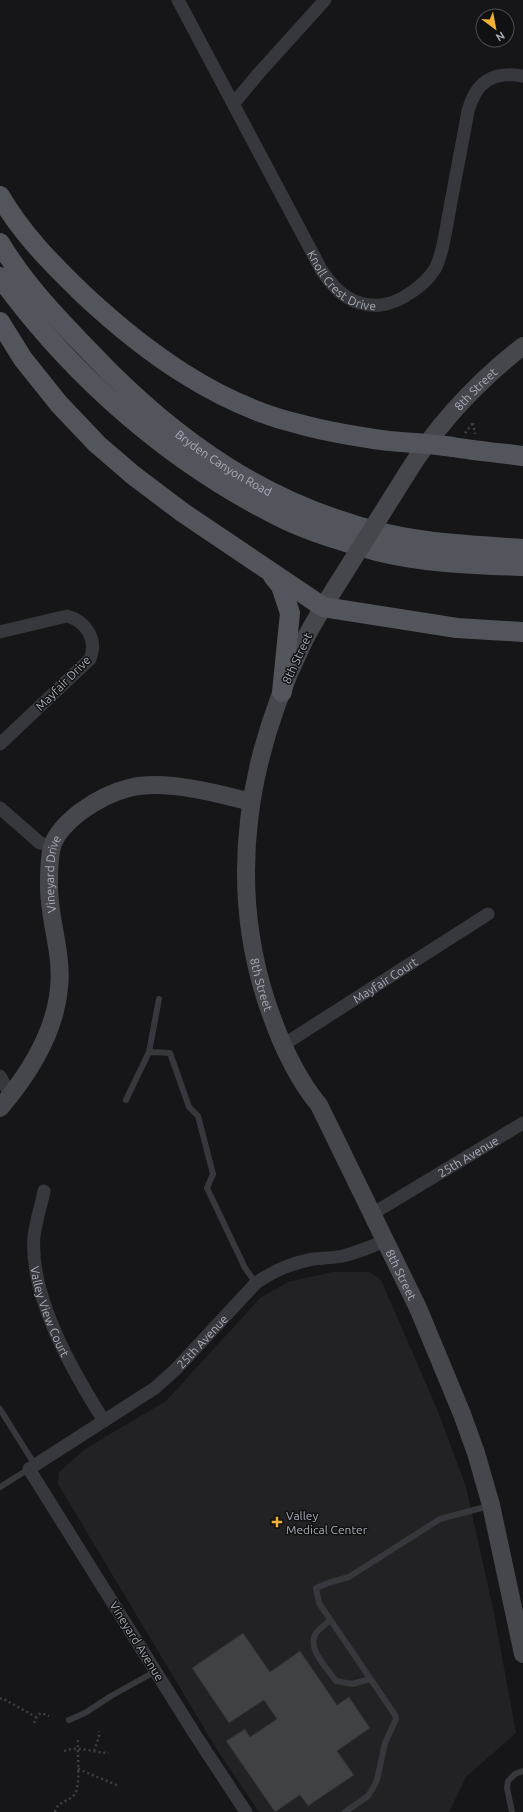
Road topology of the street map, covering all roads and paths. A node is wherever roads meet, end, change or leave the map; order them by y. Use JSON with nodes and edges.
{"nodes":[{"id":1,"x":178,"y":0,"type":"edge"},
{"id":2,"x":324,"y":0,"type":"edge"},
{"id":3,"x":523,"y":76,"type":"edge"},
{"id":4,"x":234,"y":103,"type":"junction"},
{"id":5,"x":0,"y":196,"type":"edge"},
{"id":6,"x":0,"y":243,"type":"edge"},
{"id":7,"x":0,"y":277,"type":"edge"},
{"id":8,"x":0,"y":322,"type":"edge"},
{"id":9,"x":523,"y":346,"type":"edge"},
{"id":10,"x":427,"y":444,"type":"junction"},
{"id":11,"x":523,"y":456,"type":"edge"},
{"id":12,"x":523,"y":549,"type":"edge"},
{"id":13,"x":523,"y":566,"type":"edge"},
{"id":14,"x":266,"y":569,"type":"junction"},
{"id":15,"x":323,"y":607,"type":"junction"},
{"id":16,"x":0,"y":632,"type":"edge"},
{"id":17,"x":523,"y":632,"type":"edge"},
{"id":18,"x":282,"y":692,"type":"junction"},
{"id":19,"x":0,"y":744,"type":"edge"},
{"id":20,"x":251,"y":802,"type":"junction"},
{"id":21,"x":0,"y":808,"type":"edge"},
{"id":22,"x":52,"y":846,"type":"junction"},
{"id":23,"x":488,"y":914,"type":"dead end"},
{"id":24,"x":159,"y":999,"type":"dead end"},
{"id":25,"x":283,"y":1045,"type":"junction"},
{"id":26,"x":149,"y":1052,"type":"junction"},
{"id":27,"x":0,"y":1076,"type":"edge"},
{"id":28,"x":126,"y":1100,"type":"dead end"},
{"id":29,"x":6,"y":1102,"type":"edge"},
{"id":30,"x":523,"y":1123,"type":"edge"},
{"id":31,"x":44,"y":1191,"type":"dead end"},
{"id":32,"x":372,"y":1214,"type":"junction"},
{"id":33,"x":384,"y":1241,"type":"junction"},
{"id":34,"x":256,"y":1283,"type":"junction"},
{"id":35,"x":0,"y":1409,"type":"edge"},
{"id":36,"x":104,"y":1421,"type":"junction"},
{"id":37,"x":32,"y":1467,"type":"junction"},
{"id":38,"x":0,"y":1487,"type":"edge"},
{"id":39,"x":491,"y":1505,"type":"junction"},
{"id":40,"x":330,"y":1620,"type":"junction"},
{"id":41,"x":523,"y":1654,"type":"edge"},
{"id":42,"x":156,"y":1671,"type":"junction"},
{"id":43,"x":370,"y":1679,"type":"junction"},
{"id":44,"x":0,"y":1699,"type":"edge"},
{"id":45,"x":49,"y":1716,"type":"dead end"},
{"id":46,"x":36,"y":1717,"type":"junction"},
{"id":47,"x":69,"y":1720,"type":"dead end"},
{"id":48,"x":34,"y":1723,"type":"dead end"},
{"id":49,"x":99,"y":1731,"type":"dead end"},
{"id":50,"x":78,"y":1740,"type":"dead end"},
{"id":51,"x":78,"y":1748,"type":"junction"},
{"id":52,"x":64,"y":1751,"type":"dead end"},
{"id":53,"x":94,"y":1751,"type":"junction"},
{"id":54,"x":109,"y":1753,"type":"dead end"},
{"id":55,"x":78,"y":1769,"type":"junction"},
{"id":56,"x":523,"y":1772,"type":"edge"},
{"id":57,"x":119,"y":1786,"type":"dead end"},
{"id":58,"x":55,"y":1812,"type":"edge"},
{"id":59,"x":246,"y":1812,"type":"edge"},
{"id":60,"x":345,"y":1812,"type":"edge"},
{"id":61,"x":512,"y":1812,"type":"edge"}],
"edges":[{"from":1,"to":4,"type":"street","name":"Knoll Crest Drive"},
{"from":2,"to":4,"type":"street"},
{"from":3,"to":4,"type":"street","name":"Knoll Crest Drive"},
{"from":5,"to":10,"type":"main road"},
{"from":6,"to":12,"type":"main road","name":"Bryden Canyon Road"},
{"from":7,"to":13,"type":"main road","name":"Bryden Canyon Road"},
{"from":8,"to":14,"type":"main road"},
{"from":9,"to":10,"type":"main road","name":"8th Street"},
{"from":10,"to":11,"type":"main road"},
{"from":10,"to":15,"type":"main road","name":"8th Street","bridge":true},
{"from":14,"to":15,"type":"main road"},
{"from":14,"to":18,"type":"main road"},
{"from":15,"to":17,"type":"main road"},
{"from":15,"to":18,"type":"main road","name":"8th Street"},
{"from":16,"to":19,"type":"street","name":"Mayfair Drive"},
{"from":18,"to":20,"type":"main road","name":"8th Street"},
{"from":20,"to":22,"type":"main road","name":"Vineyard Drive"},
{"from":20,"to":25,"type":"main road","name":"8th Street"},
{"from":21,"to":22,"type":"street"},
{"from":22,"to":29,"type":"main road","name":"Vineyard Drive"},
{"from":23,"to":25,"type":"street","name":"Mayfair Court"},
{"from":24,"to":26,"type":"lane"},
{"from":25,"to":32,"type":"main road","name":"8th Street"},
{"from":26,"to":28,"type":"lane"},
{"from":26,"to":34,"type":"lane"},
{"from":27,"to":29,"type":"street"},
{"from":30,"to":32,"type":"street","name":"25th Avenue"},
{"from":31,"to":36,"type":"street","name":"Valley View Court"},
{"from":32,"to":33,"type":"main road","name":"8th Street"},
{"from":33,"to":34,"type":"street","name":"25th Avenue"},
{"from":33,"to":39,"type":"main road","name":"8th Street"},
{"from":34,"to":36,"type":"street","name":"25th Avenue"},
{"from":35,"to":37,"type":"lane"},
{"from":36,"to":37,"type":"street","name":"25th Avenue"},
{"from":37,"to":38,"type":"lane"},
{"from":37,"to":42,"type":"street","name":"Vineyard Avenue"},
{"from":39,"to":40,"type":"lane"},
{"from":39,"to":41,"type":"main road","name":"8th Street"},
{"from":40,"to":43,"type":"lane"},
{"from":40,"to":43,"type":"lane"},
{"from":42,"to":47,"type":"lane"},
{"from":42,"to":59,"type":"street","name":"Vineyard Avenue"},
{"from":43,"to":60,"type":"lane"},
{"from":44,"to":46,"type":"path"},
{"from":45,"to":46,"type":"path"},
{"from":46,"to":48,"type":"path"},
{"from":49,"to":53,"type":"path"},
{"from":50,"to":51,"type":"path"},
{"from":51,"to":52,"type":"path"},
{"from":51,"to":53,"type":"path"},
{"from":51,"to":55,"type":"path"},
{"from":53,"to":54,"type":"path"},
{"from":55,"to":57,"type":"path"},
{"from":55,"to":58,"type":"path"},
{"from":56,"to":61,"type":"lane"}]}
